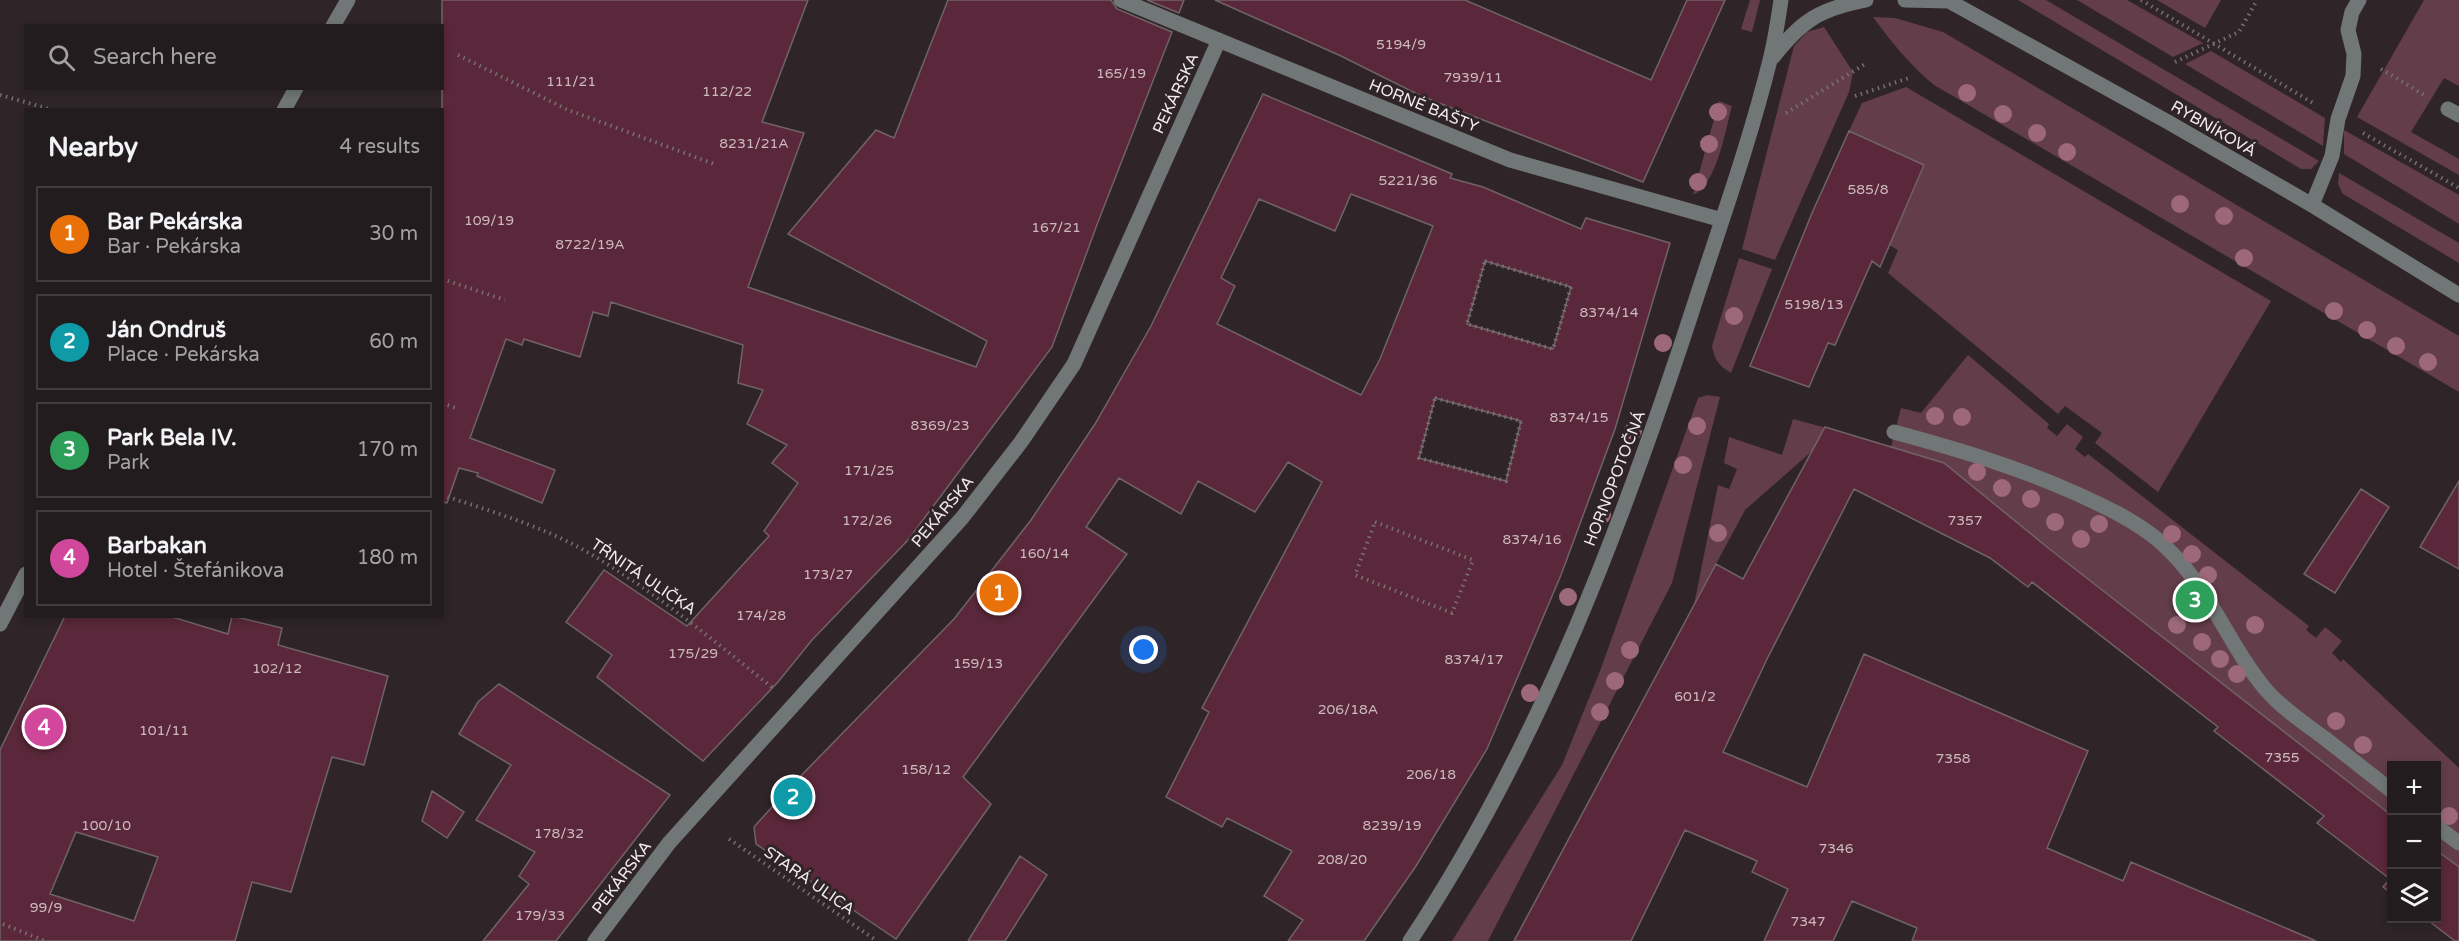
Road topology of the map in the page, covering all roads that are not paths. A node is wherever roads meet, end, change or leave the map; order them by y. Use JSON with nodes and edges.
{"nodes":[{"id":1,"x":348,"y":0,"type":"edge"},
{"id":2,"x":1121,"y":0,"type":"edge"},
{"id":3,"x":1781,"y":0,"type":"edge"},
{"id":4,"x":1866,"y":0,"type":"edge"},
{"id":5,"x":1905,"y":0,"type":"edge"},
{"id":6,"x":2359,"y":0,"type":"edge"},
{"id":7,"x":1948,"y":1,"type":"edge"},
{"id":8,"x":334,"y":24,"type":"edge"},
{"id":9,"x":1219,"y":40,"type":"junction"},
{"id":10,"x":1771,"y":59,"type":"junction"},
{"id":11,"x":295,"y":90,"type":"edge"},
{"id":12,"x":285,"y":108,"type":"edge"},
{"id":13,"x":2312,"y":205,"type":"junction"},
{"id":14,"x":1722,"y":220,"type":"junction"},
{"id":15,"x":2459,"y":295,"type":"edge"},
{"id":16,"x":1894,"y":432,"type":"dead end"},
{"id":17,"x":24,"y":578,"type":"edge"},
{"id":18,"x":0,"y":624,"type":"edge"},
{"id":19,"x":2387,"y":788,"type":"edge"},
{"id":20,"x":2441,"y":830,"type":"edge"},
{"id":21,"x":2459,"y":843,"type":"edge"},
{"id":22,"x":595,"y":941,"type":"edge"},
{"id":23,"x":1410,"y":941,"type":"edge"}],
"edges":[{"from":1,"to":8,"type":"street"},
{"from":2,"to":9,"type":"street","name":"HORNÉ BAŠTY"},
{"from":3,"to":10,"type":"street","name":"HORNOPOTOČNÁ"},
{"from":4,"to":10,"type":"street"},
{"from":5,"to":7,"type":"street"},
{"from":6,"to":13,"type":"street"},
{"from":7,"to":13,"type":"street","name":"RYBNÍKOVÁ"},
{"from":9,"to":14,"type":"street","name":"HORNÉ BAŠTY"},
{"from":9,"to":22,"type":"street","name":"PEKÁRSKA"},
{"from":10,"to":14,"type":"street","name":"HORNOPOTOČNÁ"},
{"from":11,"to":12,"type":"street"},
{"from":13,"to":15,"type":"street","name":"RYBNÍKOVÁ"},
{"from":14,"to":23,"type":"street","name":"HORNOPOTOČNÁ"},
{"from":16,"to":19,"type":"street"},
{"from":17,"to":18,"type":"street"},
{"from":20,"to":21,"type":"street"}]}
